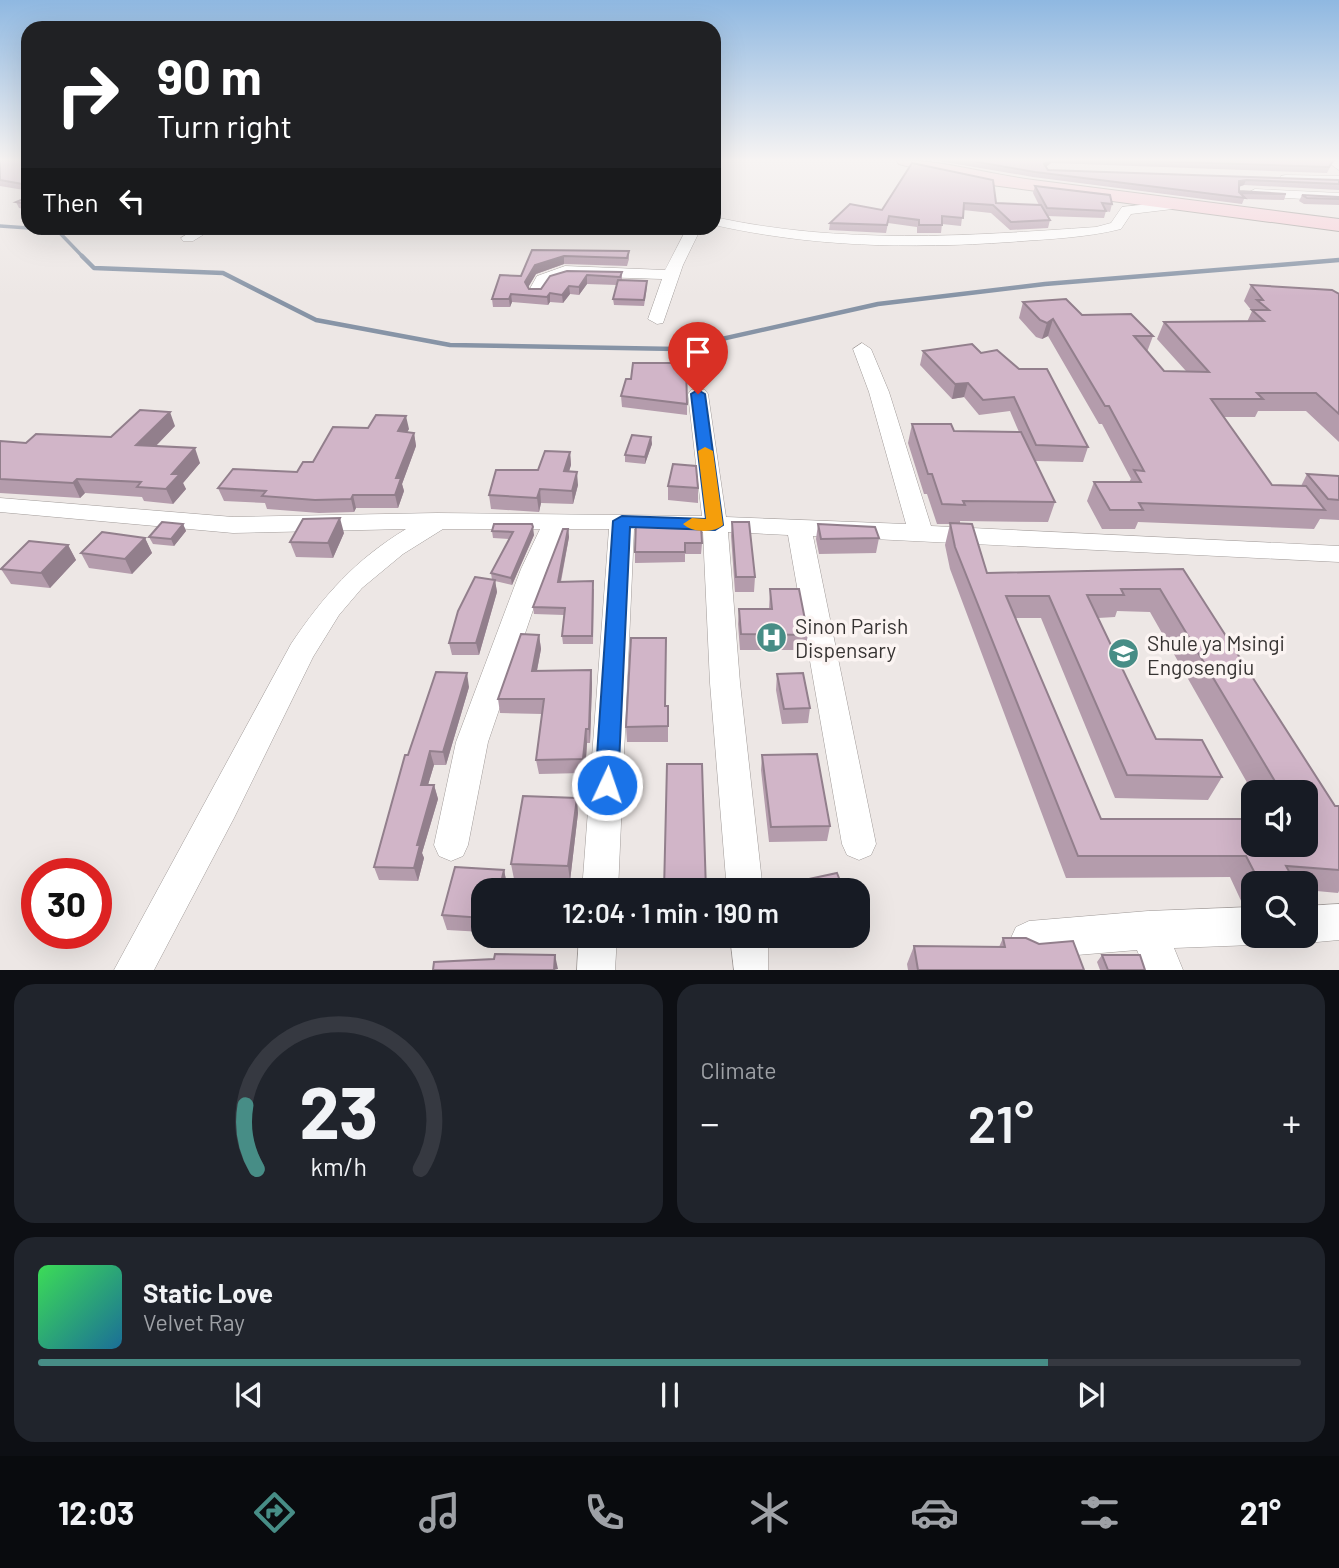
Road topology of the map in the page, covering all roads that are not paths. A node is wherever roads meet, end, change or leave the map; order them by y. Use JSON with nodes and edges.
{"nodes":[{"id":1,"x":1172,"y":205,"type":"edge"},
{"id":2,"x":1178,"y":205,"type":"edge"},
{"id":3,"x":721,"y":222,"type":"edge"},
{"id":4,"x":1339,"y":225,"type":"edge"},
{"id":5,"x":194,"y":235,"type":"edge"},
{"id":6,"x":691,"y":235,"type":"edge"},
{"id":7,"x":188,"y":238,"type":"dead end"},
{"id":8,"x":672,"y":275,"type":"junction"},
{"id":9,"x":536,"y":292,"type":"edge"},
{"id":10,"x":657,"y":319,"type":"dead end"},
{"id":11,"x":862,"y":349,"type":"dead end"},
{"id":12,"x":698,"y":394,"type":"dead end"},
{"id":13,"x":0,"y":505,"type":"edge"},
{"id":14,"x":555,"y":521,"type":"junction"},
{"id":15,"x":622,"y":521,"type":"junction"},
{"id":16,"x":439,"y":522,"type":"junction"},
{"id":17,"x":715,"y":525,"type":"junction"},
{"id":18,"x":799,"y":527,"type":"junction"},
{"id":19,"x":921,"y":533,"type":"junction"},
{"id":20,"x":1339,"y":554,"type":"edge"},
{"id":21,"x":859,"y":844,"type":"dead end"},
{"id":22,"x":451,"y":845,"type":"dead end"},
{"id":23,"x":601,"y":878,"type":"edge"},
{"id":24,"x":744,"y":878,"type":"edge"},
{"id":25,"x":1339,"y":922,"type":"edge"},
{"id":26,"x":1318,"y":923,"type":"edge"},
{"id":27,"x":1241,"y":926,"type":"edge"},
{"id":28,"x":1147,"y":930,"type":"junction"},
{"id":29,"x":1029,"y":940,"type":"edge"},
{"id":30,"x":597,"y":948,"type":"edge"},
{"id":31,"x":133,"y":970,"type":"edge"},
{"id":32,"x":596,"y":970,"type":"edge"},
{"id":33,"x":1164,"y":970,"type":"edge"}],
"edges":[{"from":1,"to":3,"type":"street"},
{"from":2,"to":4,"type":"street"},
{"from":5,"to":7,"type":"street"},
{"from":6,"to":8,"type":"street"},
{"from":8,"to":9,"type":"street"},
{"from":8,"to":10,"type":"street"},
{"from":11,"to":19,"type":"street"},
{"from":12,"to":17,"type":"street"},
{"from":13,"to":16,"type":"street"},
{"from":14,"to":15,"type":"street"},
{"from":14,"to":16,"type":"street"},
{"from":14,"to":22,"type":"street"},
{"from":15,"to":17,"type":"street"},
{"from":15,"to":23,"type":"street"},
{"from":16,"to":31,"type":"street"},
{"from":17,"to":18,"type":"street"},
{"from":17,"to":24,"type":"street"},
{"from":18,"to":19,"type":"street"},
{"from":18,"to":21,"type":"street"},
{"from":19,"to":20,"type":"street"},
{"from":25,"to":26,"type":"street"},
{"from":27,"to":28,"type":"street"},
{"from":28,"to":29,"type":"street"},
{"from":28,"to":33,"type":"street"},
{"from":30,"to":32,"type":"street"}]}
